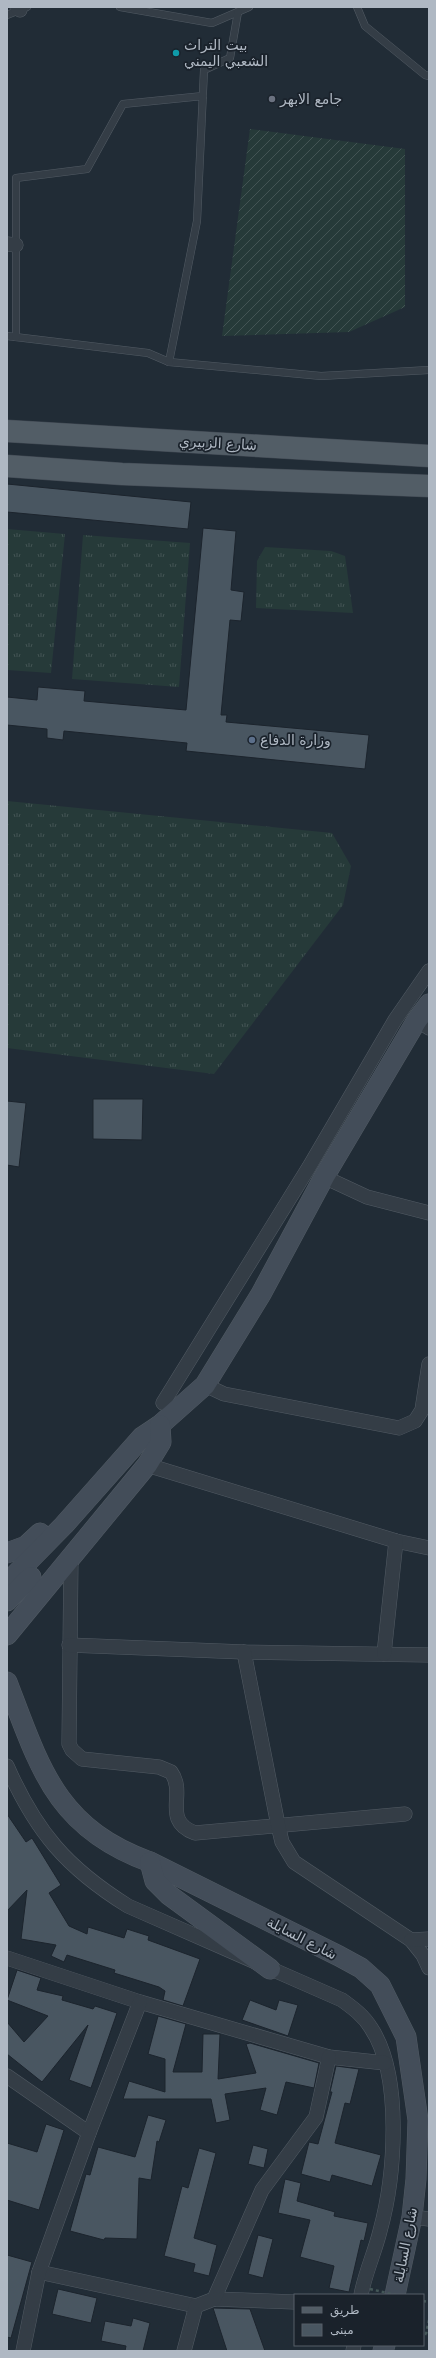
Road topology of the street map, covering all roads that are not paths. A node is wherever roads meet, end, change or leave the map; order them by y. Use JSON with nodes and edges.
{"nodes":[{"id":1,"x":120,"y":7,"type":"edge"},
{"id":2,"x":250,"y":7,"type":"edge"},
{"id":3,"x":357,"y":7,"type":"edge"},
{"id":4,"x":238,"y":12,"type":"junction"},
{"id":5,"x":429,"y":76,"type":"edge"},
{"id":6,"x":203,"y":96,"type":"junction"},
{"id":7,"x":11,"y":245,"type":"edge"},
{"id":8,"x":7,"y":336,"type":"edge"},
{"id":9,"x":16,"y":337,"type":"junction"},
{"id":10,"x":169,"y":362,"type":"junction"},
{"id":11,"x":429,"y":370,"type":"edge"},
{"id":12,"x":7,"y":431,"type":"edge"},
{"id":13,"x":32,"y":433,"type":"junction"},
{"id":14,"x":429,"y":456,"type":"edge"},
{"id":15,"x":9,"y":466,"type":"edge"},
{"id":16,"x":429,"y":486,"type":"edge"},
{"id":17,"x":429,"y":971,"type":"edge"},
{"id":18,"x":429,"y":1004,"type":"edge"},
{"id":19,"x":423,"y":1024,"type":"edge"},
{"id":20,"x":324,"y":1177,"type":"junction"},
{"id":21,"x":429,"y":1213,"type":"edge"},
{"id":22,"x":429,"y":1364,"type":"edge"},
{"id":23,"x":205,"y":1385,"type":"junction"},
{"id":24,"x":163,"y":1403,"type":"dead end"},
{"id":25,"x":160,"y":1425,"type":"junction"},
{"id":26,"x":145,"y":1440,"type":"junction"},
{"id":27,"x":147,"y":1465,"type":"junction"},
{"id":28,"x":396,"y":1541,"type":"junction"},
{"id":29,"x":429,"y":1548,"type":"edge"},
{"id":30,"x":7,"y":1553,"type":"edge"},
{"id":31,"x":71,"y":1557,"type":"junction"},
{"id":32,"x":7,"y":1583,"type":"edge"},
{"id":33,"x":7,"y":1601,"type":"edge"},
{"id":34,"x":7,"y":1635,"type":"edge"},
{"id":35,"x":69,"y":1645,"type":"junction"},
{"id":36,"x":244,"y":1652,"type":"junction"},
{"id":37,"x":384,"y":1654,"type":"junction"},
{"id":38,"x":429,"y":1655,"type":"edge"},
{"id":39,"x":7,"y":1682,"type":"edge"},
{"id":40,"x":7,"y":1766,"type":"edge"},
{"id":41,"x":405,"y":1814,"type":"dead end"},
{"id":42,"x":278,"y":1825,"type":"junction"},
{"id":43,"x":150,"y":1862,"type":"junction"},
{"id":44,"x":429,"y":1939,"type":"edge"},
{"id":45,"x":411,"y":1940,"type":"junction"},
{"id":46,"x":7,"y":1958,"type":"edge"},
{"id":47,"x":429,"y":1968,"type":"edge"},
{"id":48,"x":270,"y":1969,"type":"junction"},
{"id":49,"x":140,"y":2002,"type":"junction"},
{"id":50,"x":329,"y":2057,"type":"junction"},
{"id":51,"x":385,"y":2063,"type":"junction"},
{"id":52,"x":7,"y":2076,"type":"edge"},
{"id":53,"x":89,"y":2133,"type":"junction"},
{"id":54,"x":421,"y":2218,"type":"edge"},
{"id":55,"x":39,"y":2272,"type":"junction"},
{"id":56,"x":365,"y":2292,"type":"edge"},
{"id":57,"x":396,"y":2294,"type":"edge"},
{"id":58,"x":214,"y":2299,"type":"junction"},
{"id":59,"x":294,"y":2302,"type":"edge"},
{"id":60,"x":196,"y":2306,"type":"junction"},
{"id":61,"x":23,"y":2351,"type":"edge"},
{"id":62,"x":184,"y":2351,"type":"edge"}],
"edges":[{"from":1,"to":4,"type":"lane"},
{"from":2,"to":4,"type":"lane"},
{"from":3,"to":5,"type":"lane"},
{"from":4,"to":6,"type":"lane"},
{"from":6,"to":7,"type":"lane"},
{"from":6,"to":10,"type":"lane"},
{"from":7,"to":9,"type":"lane"},
{"from":8,"to":9,"type":"lane"},
{"from":9,"to":10,"type":"lane"},
{"from":10,"to":11,"type":"lane"},
{"from":12,"to":13,"type":"main road","name":"شارع الزبيري"},
{"from":13,"to":14,"type":"main road","name":"شارع الزبيري"},
{"from":13,"to":15,"type":"main road"},
{"from":15,"to":16,"type":"main road"},
{"from":17,"to":24,"type":"street"},
{"from":18,"to":19,"type":"main road"},
{"from":19,"to":20,"type":"main road"},
{"from":20,"to":21,"type":"street"},
{"from":20,"to":23,"type":"main road"},
{"from":22,"to":23,"type":"street"},
{"from":23,"to":25,"type":"main road"},
{"from":25,"to":26,"type":"main road"},
{"from":25,"to":27,"type":"main road"},
{"from":25,"to":30,"type":"main road"},
{"from":26,"to":32,"type":"main road"},
{"from":26,"to":33,"type":"main road"},
{"from":27,"to":28,"type":"street"},
{"from":27,"to":31,"type":"main road"},
{"from":28,"to":29,"type":"street"},
{"from":28,"to":37,"type":"street"},
{"from":31,"to":34,"type":"main road"},
{"from":31,"to":35,"type":"street"},
{"from":35,"to":36,"type":"street"},
{"from":35,"to":42,"type":"street"},
{"from":36,"to":37,"type":"street"},
{"from":36,"to":42,"type":"street"},
{"from":37,"to":38,"type":"street"},
{"from":39,"to":43,"type":"main road","name":"شارع السايلة"},
{"from":40,"to":48,"type":"street"},
{"from":41,"to":42,"type":"street"},
{"from":42,"to":45,"type":"street"},
{"from":43,"to":48,"type":"main road"},
{"from":43,"to":54,"type":"main road","name":"شارع السايلة"},
{"from":44,"to":45,"type":"street"},
{"from":45,"to":47,"type":"street"},
{"from":46,"to":49,"type":"street"},
{"from":48,"to":51,"type":"street"},
{"from":49,"to":50,"type":"street"},
{"from":49,"to":53,"type":"street"},
{"from":50,"to":51,"type":"street"},
{"from":50,"to":58,"type":"street"},
{"from":51,"to":56,"type":"street"},
{"from":52,"to":53,"type":"street"},
{"from":53,"to":55,"type":"street"},
{"from":54,"to":57,"type":"main road","name":"شارع السايلة"},
{"from":55,"to":60,"type":"street"},
{"from":55,"to":61,"type":"street"},
{"from":58,"to":59,"type":"street"},
{"from":58,"to":60,"type":"street"},
{"from":60,"to":62,"type":"street"}]}
